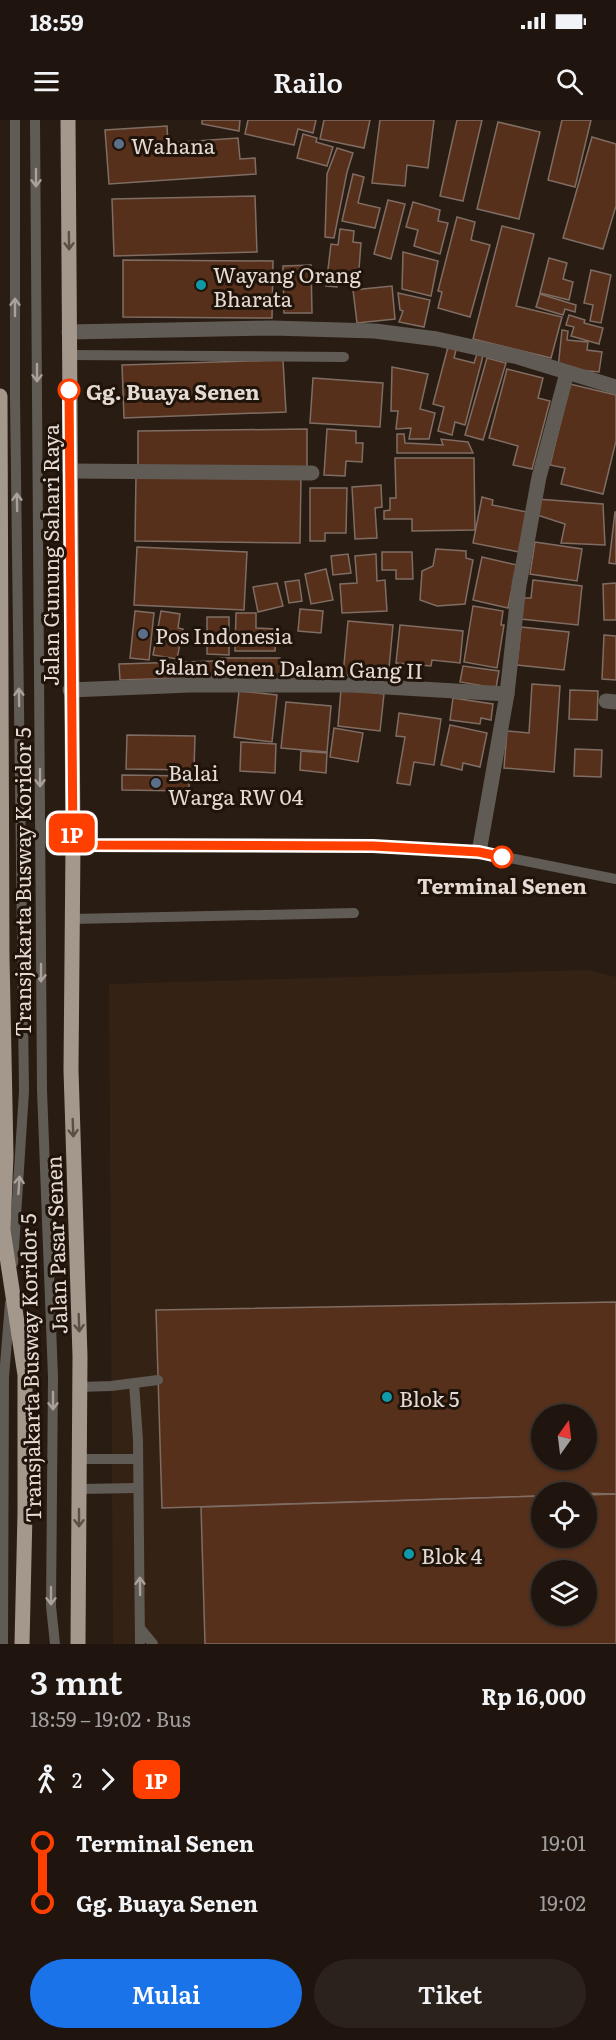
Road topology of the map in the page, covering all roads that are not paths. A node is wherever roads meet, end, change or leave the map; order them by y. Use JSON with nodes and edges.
{"nodes":[{"id":1,"x":15,"y":120,"type":"edge"},
{"id":2,"x":35,"y":120,"type":"edge"},
{"id":3,"x":68,"y":120,"type":"edge"},
{"id":4,"x":69,"y":332,"type":"junction"},
{"id":5,"x":70,"y":355,"type":"junction"},
{"id":6,"x":344,"y":357,"type":"dead end"},
{"id":7,"x":567,"y":373,"type":"junction"},
{"id":8,"x":616,"y":387,"type":"edge"},
{"id":9,"x":0,"y":396,"type":"edge"},
{"id":10,"x":70,"y":471,"type":"junction"},
{"id":11,"x":312,"y":473,"type":"dead end"},
{"id":12,"x":0,"y":494,"type":"edge"},
{"id":13,"x":0,"y":518,"type":"edge"},
{"id":14,"x":70,"y":690,"type":"junction"},
{"id":15,"x":507,"y":694,"type":"junction"},
{"id":16,"x":73,"y":845,"type":"junction"},
{"id":17,"x":479,"y":852,"type":"junction"},
{"id":18,"x":616,"y":879,"type":"edge"},
{"id":19,"x":354,"y":913,"type":"dead end"},
{"id":20,"x":72,"y":919,"type":"junction"},
{"id":21,"x":1,"y":1237,"type":"edge"},
{"id":22,"x":11,"y":1286,"type":"junction"},
{"id":23,"x":158,"y":1380,"type":"dead end"},
{"id":24,"x":134,"y":1383,"type":"junction"},
{"id":25,"x":79,"y":1387,"type":"junction"},
{"id":26,"x":80,"y":1459,"type":"junction"},
{"id":27,"x":138,"y":1459,"type":"junction"},
{"id":28,"x":138,"y":1488,"type":"junction"},
{"id":29,"x":79,"y":1489,"type":"junction"},
{"id":30,"x":140,"y":1628,"type":"junction"},
{"id":31,"x":3,"y":1644,"type":"edge"},
{"id":32,"x":22,"y":1644,"type":"edge"},
{"id":33,"x":55,"y":1644,"type":"edge"},
{"id":34,"x":78,"y":1644,"type":"edge"},
{"id":35,"x":140,"y":1644,"type":"edge"},
{"id":36,"x":153,"y":1644,"type":"edge"}],
"edges":[{"from":22,"to":1,"type":"lane","name":"Transjakarta Busway Koridor 5","one_way":true},
{"from":2,"to":33,"type":"lane","name":"Transjakarta Busway Koridor 5","one_way":true},
{"from":3,"to":4,"type":"main road","name":"Jalan Gunung Sahari Raya","one_way":true},
{"from":4,"to":5,"type":"main road","name":"Jalan Gunung Sahari Raya"},
{"from":4,"to":7,"type":"street"},
{"from":5,"to":6,"type":"lane"},
{"from":5,"to":10,"type":"main road","name":"Jalan Gunung Sahari Raya"},
{"from":7,"to":8,"type":"street"},
{"from":7,"to":15,"type":"street"},
{"from":9,"to":12,"type":"main road"},
{"from":10,"to":11,"type":"street"},
{"from":10,"to":14,"type":"main road","name":"Jalan Gunung Sahari Raya"},
{"from":12,"to":13,"type":"main road"},
{"from":13,"to":21,"type":"main road","name":"Jalan Pasar Senen"},
{"from":14,"to":15,"type":"street","name":"Jalan Senen Dalam Gang II"},
{"from":14,"to":16,"type":"main road","name":"Jalan Gunung Sahari Raya"},
{"from":15,"to":17,"type":"street"},
{"from":16,"to":17,"type":"lane"},
{"from":16,"to":20,"type":"main road","name":"Jalan Pasar Senen"},
{"from":17,"to":18,"type":"lane"},
{"from":19,"to":20,"type":"lane"},
{"from":20,"to":25,"type":"main road","name":"Jalan Pasar Senen","one_way":true},
{"from":21,"to":22,"type":"main road","name":"Jalan Pasar Senen"},
{"from":22,"to":31,"type":"lane","name":"Transjakarta Busway Koridor 5"},
{"from":22,"to":32,"type":"main road","name":"Jalan Pasar Senen"},
{"from":23,"to":24,"type":"lane"},
{"from":24,"to":25,"type":"lane"},
{"from":24,"to":27,"type":"lane"},
{"from":25,"to":26,"type":"main road","name":"Jalan Pasar Senen"},
{"from":26,"to":27,"type":"lane"},
{"from":26,"to":29,"type":"main road","name":"Jalan Pasar Senen"},
{"from":27,"to":28,"type":"lane"},
{"from":28,"to":29,"type":"lane"},
{"from":30,"to":28,"type":"lane","one_way":true},
{"from":29,"to":34,"type":"main road","name":"Jalan Pasar Senen","one_way":true},
{"from":30,"to":35,"type":"lane"},
{"from":30,"to":36,"type":"lane"}]}
